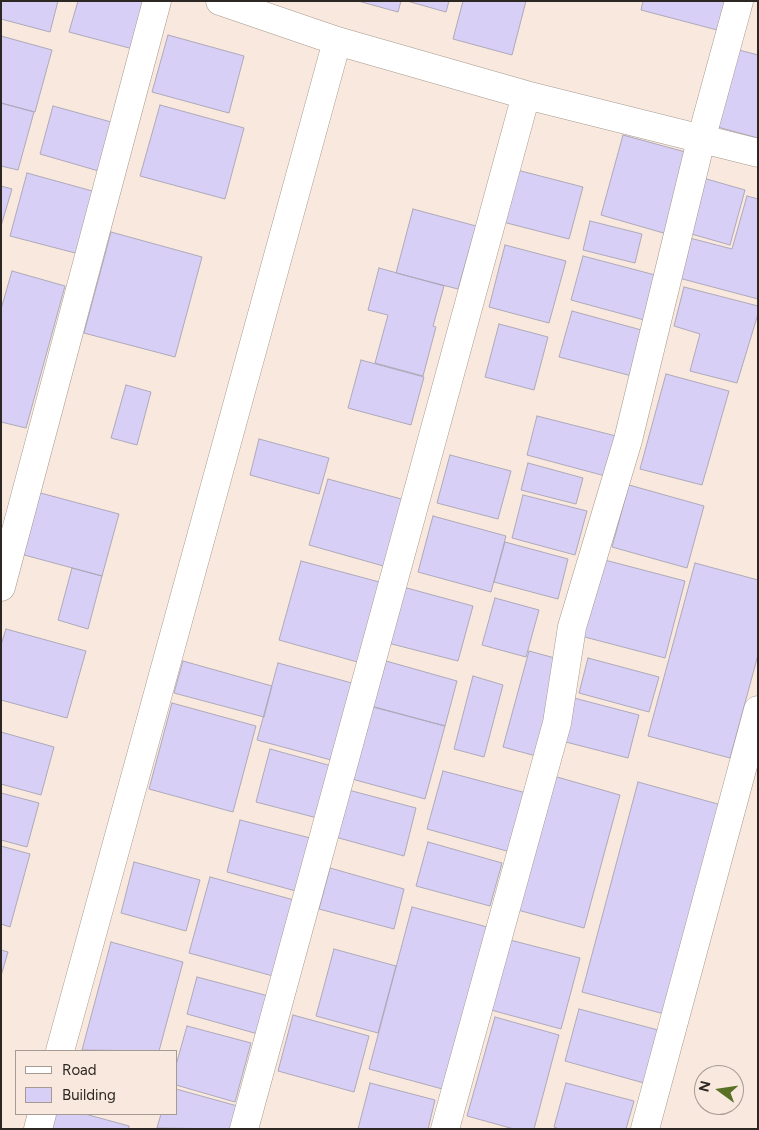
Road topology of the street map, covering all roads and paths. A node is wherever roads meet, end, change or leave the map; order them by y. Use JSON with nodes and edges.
{"nodes":[{"id":1,"x":156,"y":1,"type":"edge"},
{"id":2,"x":220,"y":1,"type":"edge"},
{"id":3,"x":740,"y":1,"type":"edge"},
{"id":4,"x":337,"y":41,"type":"junction"},
{"id":5,"x":526,"y":95,"type":"junction"},
{"id":6,"x":701,"y":140,"type":"junction"},
{"id":7,"x":758,"y":153,"type":"edge"},
{"id":8,"x":1,"y":587,"type":"edge"},
{"id":9,"x":758,"y":710,"type":"edge"},
{"id":10,"x":60,"y":1050,"type":"edge"},
{"id":11,"x":42,"y":1115,"type":"edge"},
{"id":12,"x":38,"y":1129,"type":"edge"},
{"id":13,"x":244,"y":1129,"type":"edge"},
{"id":14,"x":445,"y":1129,"type":"edge"},
{"id":15,"x":645,"y":1129,"type":"edge"}],
"edges":[{"from":1,"to":8,"type":"street"},
{"from":2,"to":4,"type":"street"},
{"from":3,"to":6,"type":"street"},
{"from":4,"to":5,"type":"street"},
{"from":4,"to":10,"type":"street"},
{"from":5,"to":6,"type":"street"},
{"from":5,"to":13,"type":"street"},
{"from":6,"to":7,"type":"street"},
{"from":6,"to":14,"type":"street"},
{"from":9,"to":15,"type":"street"},
{"from":11,"to":12,"type":"street"}]}
